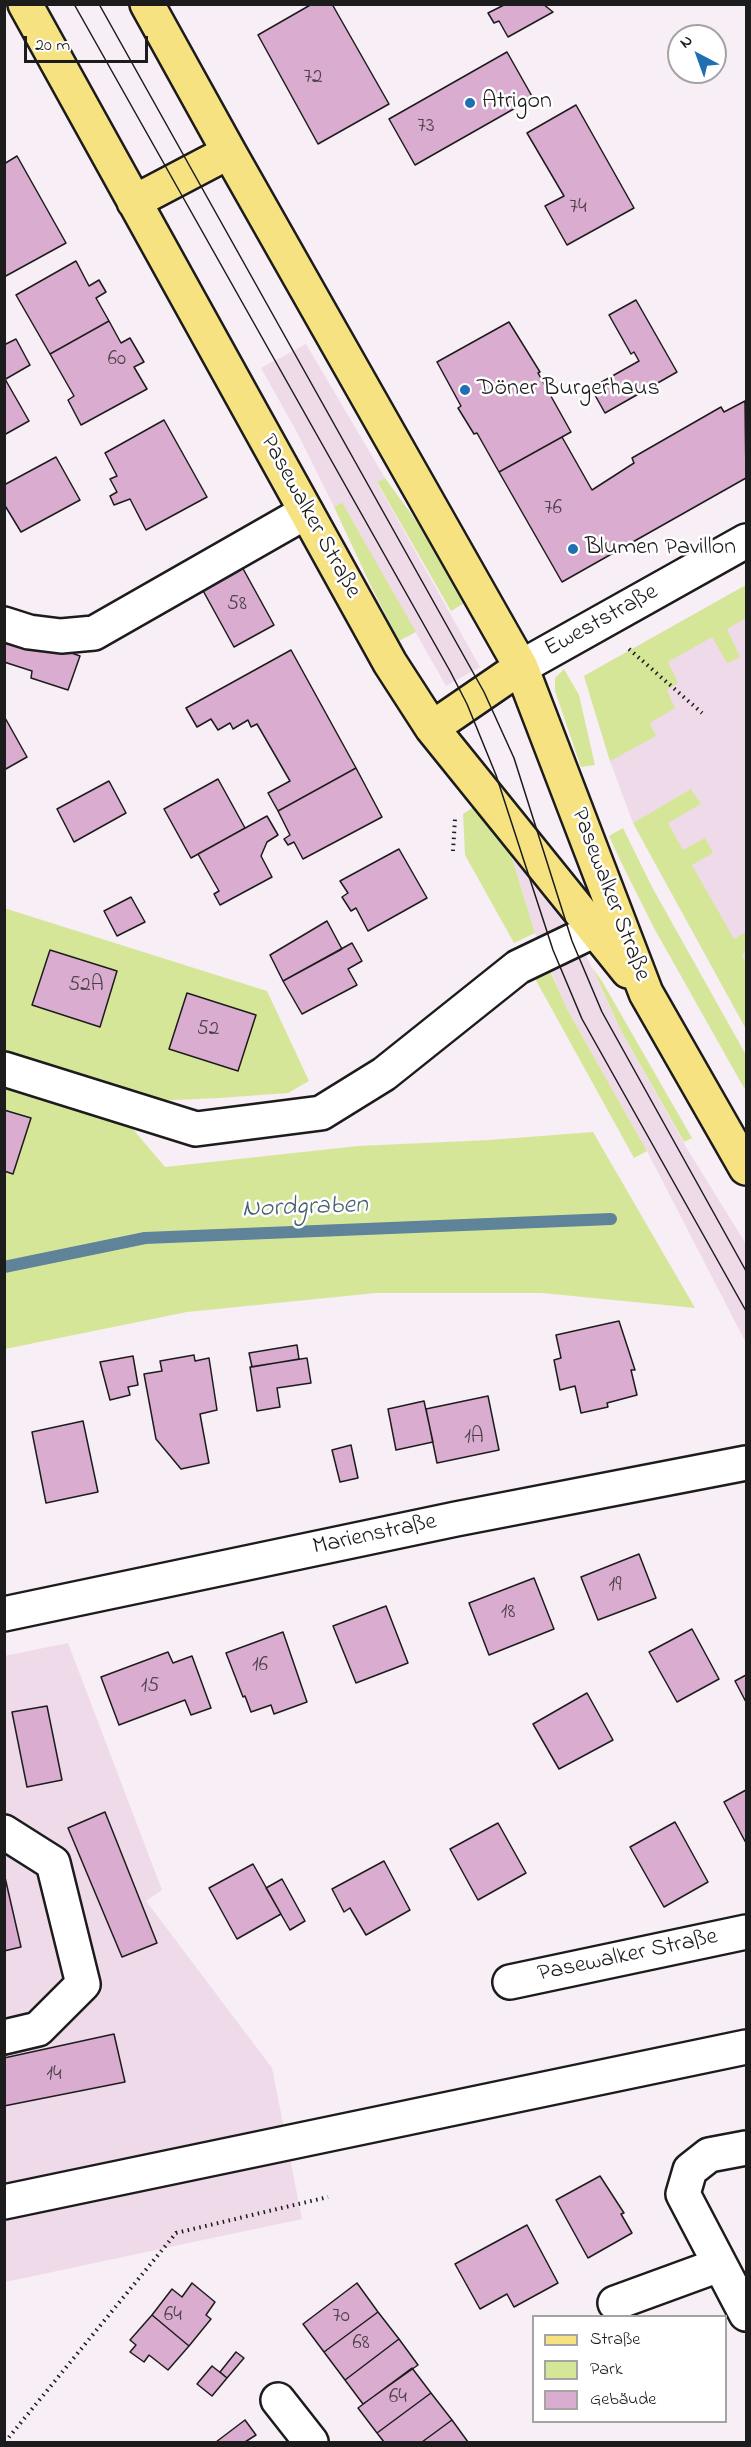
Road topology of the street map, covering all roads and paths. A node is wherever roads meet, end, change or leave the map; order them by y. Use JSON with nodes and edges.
{"nodes":[{"id":1,"x":25,"y":4,"type":"edge"},
{"id":2,"x":147,"y":4,"type":"edge"},
{"id":3,"x":229,"y":152,"type":"junction"},
{"id":4,"x":135,"y":202,"type":"junction"},
{"id":5,"x":306,"y":512,"type":"junction"},
{"id":6,"x":747,"y":541,"type":"edge"},
{"id":7,"x":4,"y":624,"type":"edge"},
{"id":8,"x":626,"y":647,"type":"dead end"},
{"id":9,"x":521,"y":667,"type":"junction"},
{"id":10,"x":702,"y":713,"type":"dead end"},
{"id":11,"x":432,"y":728,"type":"junction"},
{"id":12,"x":453,"y":837,"type":"dead end"},
{"id":13,"x":453,"y":851,"type":"dead end"},
{"id":14,"x":595,"y":930,"type":"junction"},
{"id":15,"x":646,"y":993,"type":"junction"},
{"id":16,"x":4,"y":1069,"type":"edge"},
{"id":17,"x":747,"y":1168,"type":"edge"},
{"id":18,"x":747,"y":1463,"type":"edge"},
{"id":19,"x":4,"y":1614,"type":"edge"},
{"id":20,"x":4,"y":1832,"type":"edge"},
{"id":21,"x":747,"y":1932,"type":"edge"},
{"id":22,"x":510,"y":1982,"type":"dead end"},
{"id":23,"x":4,"y":2037,"type":"edge"},
{"id":24,"x":747,"y":2047,"type":"edge"},
{"id":25,"x":747,"y":2148,"type":"edge"},
{"id":26,"x":328,"y":2197,"type":"dead end"},
{"id":27,"x":4,"y":2202,"type":"edge"},
{"id":28,"x":719,"y":2265,"type":"junction"},
{"id":29,"x":615,"y":2303,"type":"dead end"},
{"id":30,"x":747,"y":2314,"type":"edge"},
{"id":31,"x":278,"y":2400,"type":"dead end"},
{"id":32,"x":5,"y":2442,"type":"edge"},
{"id":33,"x":311,"y":2442,"type":"edge"}],
"edges":[{"from":1,"to":4,"type":"main road","name":"Pasewalker Straße"},
{"from":2,"to":3,"type":"main road","name":"Pasewalker Straße"},
{"from":3,"to":4,"type":"main road"},
{"from":3,"to":9,"type":"main road","name":"Pasewalker Straße"},
{"from":4,"to":5,"type":"main road","name":"Pasewalker Straße"},
{"from":5,"to":7,"type":"street"},
{"from":5,"to":11,"type":"main road","name":"Pasewalker Straße"},
{"from":6,"to":9,"type":"street","name":"Eweststraße"},
{"from":8,"to":10,"type":"path"},
{"from":9,"to":11,"type":"main road"},
{"from":9,"to":15,"type":"main road","name":"Pasewalker Straße"},
{"from":11,"to":14,"type":"main road","name":"Pasewalker Straße"},
{"from":12,"to":13,"type":"path"},
{"from":14,"to":15,"type":"main road","name":"Pasewalker Straße"},
{"from":14,"to":16,"type":"street"},
{"from":15,"to":17,"type":"main road","name":"Pasewalker Straße"},
{"from":18,"to":19,"type":"street","name":"Marienstraße"},
{"from":20,"to":23,"type":"street"},
{"from":21,"to":22,"type":"street","name":"Pasewalker Straße"},
{"from":24,"to":27,"type":"street"},
{"from":25,"to":28,"type":"street"},
{"from":26,"to":32,"type":"path"},
{"from":28,"to":29,"type":"street"},
{"from":28,"to":30,"type":"street"},
{"from":31,"to":33,"type":"street"}]}
